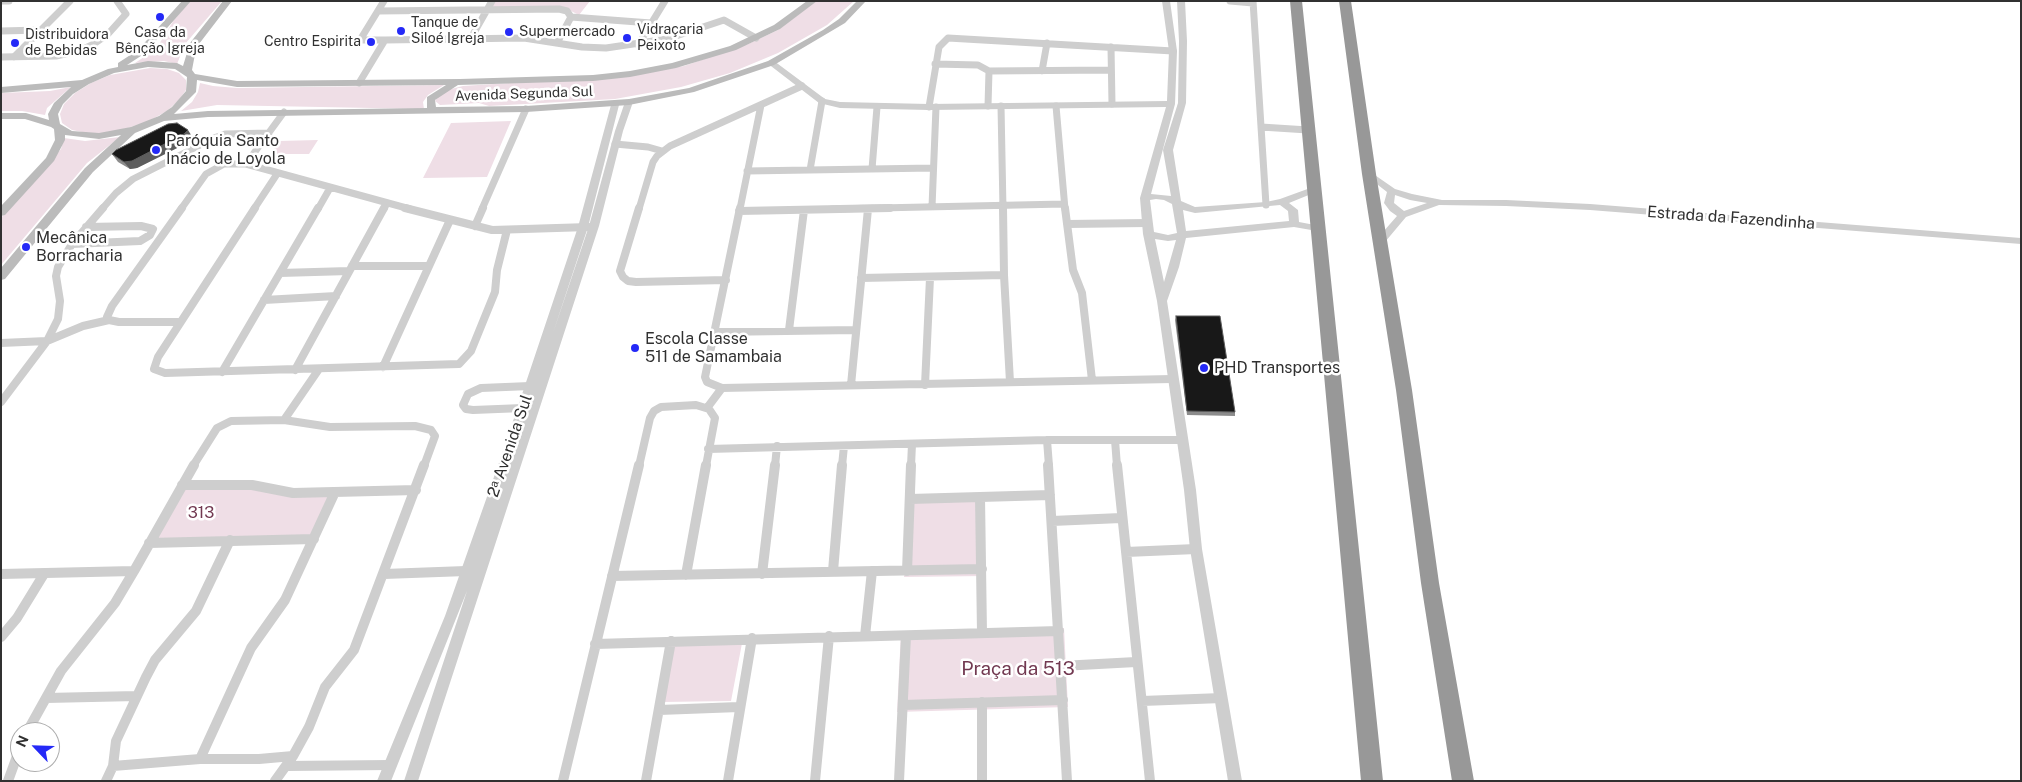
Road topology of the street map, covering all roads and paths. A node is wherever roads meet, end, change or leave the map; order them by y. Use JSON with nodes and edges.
{"nodes":[{"id":1,"x":1,"y":1,"type":"edge"},
{"id":2,"x":9,"y":1,"type":"edge"},
{"id":3,"x":70,"y":1,"type":"edge"},
{"id":4,"x":118,"y":1,"type":"edge"},
{"id":5,"x":187,"y":1,"type":"edge"},
{"id":6,"x":228,"y":1,"type":"edge"},
{"id":7,"x":384,"y":1,"type":"edge"},
{"id":8,"x":492,"y":1,"type":"edge"},
{"id":9,"x":665,"y":1,"type":"edge"},
{"id":10,"x":813,"y":1,"type":"edge"},
{"id":11,"x":862,"y":1,"type":"edge"},
{"id":12,"x":1230,"y":1,"type":"edge"},
{"id":13,"x":1296,"y":1,"type":"edge"},
{"id":14,"x":1345,"y":1,"type":"edge"},
{"id":15,"x":1253,"y":2,"type":"edge"},
{"id":16,"x":1167,"y":4,"type":"edge"},
{"id":17,"x":1181,"y":4,"type":"edge"},
{"id":18,"x":487,"y":10,"type":"junction"},
{"id":19,"x":378,"y":11,"type":"junction"},
{"id":20,"x":571,"y":17,"type":"junction"},
{"id":21,"x":651,"y":23,"type":"junction"},
{"id":22,"x":41,"y":30,"type":"junction"},
{"id":23,"x":1,"y":31,"type":"edge"},
{"id":24,"x":471,"y":38,"type":"junction"},
{"id":25,"x":756,"y":38,"type":"junction"},
{"id":26,"x":385,"y":40,"type":"junction"},
{"id":27,"x":556,"y":43,"type":"junction"},
{"id":28,"x":1047,"y":43,"type":"junction"},
{"id":29,"x":638,"y":45,"type":"junction"},
{"id":30,"x":1112,"y":46,"type":"junction"},
{"id":31,"x":1173,"y":51,"type":"junction"},
{"id":32,"x":1,"y":57,"type":"edge"},
{"id":33,"x":14,"y":57,"type":"junction"},
{"id":34,"x":771,"y":63,"type":"junction"},
{"id":35,"x":935,"y":64,"type":"junction"},
{"id":36,"x":1110,"y":70,"type":"junction"},
{"id":37,"x":111,"y":71,"type":"junction"},
{"id":38,"x":989,"y":71,"type":"junction"},
{"id":39,"x":1042,"y":71,"type":"junction"},
{"id":40,"x":189,"y":74,"type":"junction"},
{"id":41,"x":86,"y":82,"type":"junction"},
{"id":42,"x":460,"y":82,"type":"junction"},
{"id":43,"x":359,"y":83,"type":"junction"},
{"id":44,"x":802,"y":86,"type":"junction"},
{"id":45,"x":1,"y":90,"type":"edge"},
{"id":46,"x":822,"y":101,"type":"junction"},
{"id":47,"x":629,"y":102,"type":"junction"},
{"id":48,"x":1112,"y":104,"type":"junction"},
{"id":49,"x":1171,"y":104,"type":"junction"},
{"id":50,"x":615,"y":105,"type":"junction"},
{"id":51,"x":761,"y":105,"type":"junction"},
{"id":52,"x":988,"y":106,"type":"junction"},
{"id":53,"x":1001,"y":106,"type":"junction"},
{"id":54,"x":1056,"y":106,"type":"junction"},
{"id":55,"x":877,"y":107,"type":"junction"},
{"id":56,"x":933,"y":107,"type":"junction"},
{"id":57,"x":526,"y":109,"type":"junction"},
{"id":58,"x":432,"y":110,"type":"junction"},
{"id":59,"x":284,"y":112,"type":"junction"},
{"id":60,"x":1,"y":116,"type":"edge"},
{"id":61,"x":162,"y":118,"type":"junction"},
{"id":62,"x":57,"y":127,"type":"junction"},
{"id":63,"x":1261,"y":127,"type":"junction"},
{"id":64,"x":133,"y":130,"type":"junction"},
{"id":65,"x":1308,"y":130,"type":"junction"},
{"id":66,"x":269,"y":133,"type":"junction"},
{"id":67,"x":615,"y":144,"type":"junction"},
{"id":68,"x":662,"y":151,"type":"junction"},
{"id":69,"x":246,"y":164,"type":"junction"},
{"id":70,"x":933,"y":168,"type":"junction"},
{"id":71,"x":872,"y":169,"type":"junction"},
{"id":72,"x":810,"y":170,"type":"junction"},
{"id":73,"x":747,"y":171,"type":"junction"},
{"id":74,"x":277,"y":174,"type":"junction"},
{"id":75,"x":1369,"y":174,"type":"junction"},
{"id":76,"x":330,"y":188,"type":"junction"},
{"id":77,"x":1313,"y":190,"type":"junction"},
{"id":78,"x":1392,"y":191,"type":"junction"},
{"id":79,"x":1145,"y":198,"type":"junction"},
{"id":80,"x":1175,"y":202,"type":"junction"},
{"id":81,"x":1282,"y":202,"type":"junction"},
{"id":82,"x":388,"y":203,"type":"junction"},
{"id":83,"x":1442,"y":203,"type":"junction"},
{"id":84,"x":1064,"y":204,"type":"junction"},
{"id":85,"x":1266,"y":205,"type":"junction"},
{"id":86,"x":1003,"y":206,"type":"junction"},
{"id":87,"x":932,"y":207,"type":"junction"},
{"id":88,"x":868,"y":209,"type":"junction"},
{"id":89,"x":804,"y":210,"type":"junction"},
{"id":90,"x":739,"y":211,"type":"junction"},
{"id":91,"x":1,"y":213,"type":"edge"},
{"id":92,"x":1402,"y":214,"type":"junction"},
{"id":93,"x":450,"y":220,"type":"junction"},
{"id":94,"x":1067,"y":224,"type":"junction"},
{"id":95,"x":1294,"y":224,"type":"junction"},
{"id":96,"x":475,"y":226,"type":"junction"},
{"id":97,"x":86,"y":227,"type":"junction"},
{"id":98,"x":588,"y":227,"type":"junction"},
{"id":99,"x":1317,"y":228,"type":"junction"},
{"id":100,"x":1147,"y":229,"type":"junction"},
{"id":101,"x":508,"y":230,"type":"junction"},
{"id":102,"x":1182,"y":235,"type":"junction"},
{"id":103,"x":1381,"y":240,"type":"junction"},
{"id":104,"x":2021,"y":240,"type":"edge"},
{"id":105,"x":72,"y":244,"type":"junction"},
{"id":106,"x":427,"y":266,"type":"junction"},
{"id":107,"x":351,"y":268,"type":"junction"},
{"id":108,"x":280,"y":274,"type":"junction"},
{"id":109,"x":1004,"y":275,"type":"junction"},
{"id":110,"x":1,"y":276,"type":"edge"},
{"id":111,"x":861,"y":278,"type":"junction"},
{"id":112,"x":930,"y":278,"type":"junction"},
{"id":113,"x":726,"y":280,"type":"junction"},
{"id":114,"x":336,"y":296,"type":"junction"},
{"id":115,"x":264,"y":300,"type":"junction"},
{"id":116,"x":1162,"y":301,"type":"junction"},
{"id":117,"x":109,"y":320,"type":"junction"},
{"id":118,"x":180,"y":322,"type":"junction"},
{"id":119,"x":789,"y":330,"type":"junction"},
{"id":120,"x":856,"y":330,"type":"junction"},
{"id":121,"x":715,"y":332,"type":"junction"},
{"id":122,"x":46,"y":341,"type":"junction"},
{"id":123,"x":1,"y":343,"type":"edge"},
{"id":124,"x":383,"y":367,"type":"junction"},
{"id":125,"x":319,"y":369,"type":"junction"},
{"id":126,"x":295,"y":370,"type":"junction"},
{"id":127,"x":222,"y":372,"type":"junction"},
{"id":128,"x":1172,"y":379,"type":"junction"},
{"id":129,"x":1092,"y":380,"type":"junction"},
{"id":130,"x":1010,"y":382,"type":"junction"},
{"id":131,"x":852,"y":385,"type":"junction"},
{"id":132,"x":925,"y":385,"type":"junction"},
{"id":133,"x":530,"y":386,"type":"junction"},
{"id":134,"x":722,"y":388,"type":"junction"},
{"id":135,"x":1,"y":402,"type":"edge"},
{"id":136,"x":523,"y":408,"type":"junction"},
{"id":137,"x":707,"y":408,"type":"junction"},
{"id":138,"x":284,"y":420,"type":"junction"},
{"id":139,"x":1047,"y":440,"type":"junction"},
{"id":140,"x":1115,"y":440,"type":"junction"},
{"id":141,"x":1182,"y":440,"type":"junction"},
{"id":142,"x":912,"y":444,"type":"junction"},
{"id":143,"x":777,"y":446,"type":"junction"},
{"id":144,"x":844,"y":446,"type":"junction"},
{"id":145,"x":708,"y":449,"type":"junction"},
{"id":146,"x":182,"y":485,"type":"junction"},
{"id":147,"x":416,"y":490,"type":"junction"},
{"id":148,"x":335,"y":492,"type":"junction"},
{"id":149,"x":1050,"y":495,"type":"junction"},
{"id":150,"x":980,"y":497,"type":"junction"},
{"id":151,"x":910,"y":500,"type":"junction"},
{"id":152,"x":1121,"y":518,"type":"junction"},
{"id":153,"x":1052,"y":521,"type":"junction"},
{"id":154,"x":314,"y":539,"type":"junction"},
{"id":155,"x":230,"y":540,"type":"junction"},
{"id":156,"x":149,"y":543,"type":"junction"},
{"id":157,"x":1196,"y":549,"type":"junction"},
{"id":158,"x":1126,"y":552,"type":"junction"},
{"id":159,"x":982,"y":569,"type":"junction"},
{"id":160,"x":134,"y":571,"type":"junction"},
{"id":161,"x":466,"y":571,"type":"junction"},
{"id":162,"x":833,"y":571,"type":"junction"},
{"id":163,"x":872,"y":571,"type":"junction"},
{"id":164,"x":907,"y":571,"type":"junction"},
{"id":165,"x":1,"y":574,"type":"edge"},
{"id":166,"x":44,"y":574,"type":"junction"},
{"id":167,"x":384,"y":574,"type":"junction"},
{"id":168,"x":686,"y":574,"type":"junction"},
{"id":169,"x":762,"y":574,"type":"junction"},
{"id":170,"x":612,"y":576,"type":"junction"},
{"id":171,"x":1059,"y":631,"type":"junction"},
{"id":172,"x":982,"y":634,"type":"junction"},
{"id":173,"x":829,"y":636,"type":"junction"},
{"id":174,"x":865,"y":636,"type":"junction"},
{"id":175,"x":906,"y":636,"type":"junction"},
{"id":176,"x":1,"y":637,"type":"edge"},
{"id":177,"x":752,"y":638,"type":"junction"},
{"id":178,"x":671,"y":641,"type":"junction"},
{"id":179,"x":595,"y":644,"type":"junction"},
{"id":180,"x":1136,"y":662,"type":"junction"},
{"id":181,"x":1061,"y":666,"type":"junction"},
{"id":182,"x":137,"y":696,"type":"junction"},
{"id":183,"x":46,"y":698,"type":"junction"},
{"id":184,"x":1222,"y":698,"type":"junction"},
{"id":185,"x":1063,"y":700,"type":"junction"},
{"id":186,"x":1142,"y":701,"type":"junction"},
{"id":187,"x":982,"y":702,"type":"junction"},
{"id":188,"x":903,"y":705,"type":"junction"},
{"id":189,"x":739,"y":707,"type":"junction"},
{"id":190,"x":659,"y":710,"type":"junction"},
{"id":191,"x":33,"y":722,"type":"edge"},
{"id":192,"x":293,"y":756,"type":"junction"},
{"id":193,"x":200,"y":759,"type":"junction"},
{"id":194,"x":113,"y":766,"type":"junction"},
{"id":195,"x":286,"y":766,"type":"junction"},
{"id":196,"x":390,"y":766,"type":"junction"},
{"id":197,"x":106,"y":781,"type":"edge"},
{"id":198,"x":275,"y":781,"type":"edge"},
{"id":199,"x":384,"y":781,"type":"edge"},
{"id":200,"x":411,"y":781,"type":"edge"},
{"id":201,"x":562,"y":781,"type":"edge"},
{"id":202,"x":646,"y":781,"type":"edge"},
{"id":203,"x":728,"y":781,"type":"edge"},
{"id":204,"x":815,"y":781,"type":"edge"},
{"id":205,"x":899,"y":781,"type":"edge"},
{"id":206,"x":982,"y":781,"type":"edge"},
{"id":207,"x":1067,"y":781,"type":"edge"},
{"id":208,"x":1150,"y":781,"type":"edge"},
{"id":209,"x":1235,"y":781,"type":"edge"},
{"id":210,"x":1372,"y":781,"type":"edge"},
{"id":211,"x":1463,"y":781,"type":"edge"}],
"edges":[{"from":1,"to":2,"type":"street"},
{"from":3,"to":22,"type":"street"},
{"from":4,"to":33,"type":"street"},
{"from":5,"to":37,"type":"main road"},
{"from":6,"to":40,"type":"main road"},
{"from":7,"to":19,"type":"street"},
{"from":8,"to":18,"type":"street"},
{"from":9,"to":21,"type":"street"},
{"from":10,"to":25,"type":"main road","name":"Avenida Segunda Sul"},
{"from":11,"to":34,"type":"main road","name":"Avenida Segunda Sul"},
{"from":12,"to":15,"type":"street"},
{"from":13,"to":65,"type":"highway"},
{"from":14,"to":75,"type":"highway"},
{"from":15,"to":63,"type":"street"},
{"from":16,"to":17,"type":"street"},
{"from":16,"to":31,"type":"street"},
{"from":17,"to":80,"type":"street"},
{"from":18,"to":19,"type":"street"},
{"from":18,"to":20,"type":"street"},
{"from":18,"to":24,"type":"street"},
{"from":19,"to":26,"type":"street"},
{"from":20,"to":21,"type":"street"},
{"from":20,"to":27,"type":"street"},
{"from":21,"to":29,"type":"street"},
{"from":22,"to":23,"type":"street"},
{"from":22,"to":33,"type":"street"},
{"from":24,"to":26,"type":"street"},
{"from":24,"to":27,"type":"street"},
{"from":25,"to":29,"type":"street"},
{"from":25,"to":42,"type":"main road","name":"Avenida Segunda Sul"},
{"from":26,"to":43,"type":"street"},
{"from":27,"to":29,"type":"street"},
{"from":28,"to":30,"type":"street"},
{"from":28,"to":35,"type":"street"},
{"from":28,"to":39,"type":"street"},
{"from":30,"to":31,"type":"street"},
{"from":30,"to":36,"type":"street"},
{"from":31,"to":49,"type":"street"},
{"from":32,"to":33,"type":"street"},
{"from":34,"to":44,"type":"street"},
{"from":34,"to":47,"type":"main road","name":"Avenida Segunda Sul"},
{"from":35,"to":38,"type":"street"},
{"from":35,"to":56,"type":"street"},
{"from":36,"to":39,"type":"street"},
{"from":36,"to":48,"type":"street"},
{"from":37,"to":40,"type":"main road","name":"Avenida Segunda Sul"},
{"from":37,"to":41,"type":"main road"},
{"from":38,"to":39,"type":"street"},
{"from":38,"to":52,"type":"street"},
{"from":40,"to":43,"type":"main road","name":"Avenida Segunda Sul"},
{"from":40,"to":61,"type":"main road"},
{"from":41,"to":45,"type":"main road"},
{"from":41,"to":62,"type":"main road"},
{"from":42,"to":43,"type":"main road","name":"Avenida Segunda Sul"},
{"from":42,"to":58,"type":"main road"},
{"from":44,"to":46,"type":"street"},
{"from":44,"to":51,"type":"street"},
{"from":46,"to":55,"type":"street"},
{"from":46,"to":72,"type":"street"},
{"from":47,"to":50,"type":"main road","name":"Avenida Segunda Sul"},
{"from":47,"to":67,"type":"street","name":"2ᵃ Avenida Sul"},
{"from":48,"to":49,"type":"street"},
{"from":48,"to":54,"type":"street"},
{"from":49,"to":79,"type":"street"},
{"from":50,"to":57,"type":"main road","name":"Avenida Segunda Sul"},
{"from":50,"to":98,"type":"street","name":"2ᵃ Avenida Sul"},
{"from":51,"to":68,"type":"street"},
{"from":51,"to":73,"type":"street"},
{"from":52,"to":53,"type":"street"},
{"from":52,"to":56,"type":"street"},
{"from":53,"to":54,"type":"street"},
{"from":53,"to":86,"type":"street"},
{"from":54,"to":84,"type":"street"},
{"from":55,"to":56,"type":"street"},
{"from":55,"to":71,"type":"street"},
{"from":56,"to":70,"type":"street"},
{"from":57,"to":58,"type":"main road","name":"Avenida Segunda Sul"},
{"from":57,"to":96,"type":"street"},
{"from":58,"to":59,"type":"main road","name":"Avenida Segunda Sul"},
{"from":59,"to":61,"type":"main road","name":"Avenida Segunda Sul"},
{"from":59,"to":66,"type":"street"},
{"from":60,"to":62,"type":"main road"},
{"from":61,"to":64,"type":"main road"},
{"from":62,"to":64,"type":"main road"},
{"from":62,"to":91,"type":"main road"},
{"from":63,"to":65,"type":"street"},
{"from":63,"to":85,"type":"street"},
{"from":64,"to":110,"type":"main road"},
{"from":65,"to":77,"type":"highway"},
{"from":66,"to":69,"type":"street"},
{"from":66,"to":97,"type":"street"},
{"from":67,"to":68,"type":"street"},
{"from":67,"to":98,"type":"street","name":"2ᵃ Avenida Sul"},
{"from":68,"to":113,"type":"street"},
{"from":69,"to":74,"type":"street"},
{"from":69,"to":117,"type":"street"},
{"from":70,"to":71,"type":"street"},
{"from":70,"to":87,"type":"street"},
{"from":71,"to":72,"type":"street"},
{"from":72,"to":73,"type":"street"},
{"from":73,"to":90,"type":"street"},
{"from":74,"to":76,"type":"street"},
{"from":74,"to":118,"type":"street"},
{"from":75,"to":78,"type":"street","name":"Estrada da Fazendinha"},
{"from":75,"to":103,"type":"highway"},
{"from":76,"to":82,"type":"street"},
{"from":76,"to":108,"type":"street"},
{"from":77,"to":81,"type":"street"},
{"from":77,"to":99,"type":"highway"},
{"from":78,"to":83,"type":"street","name":"Estrada da Fazendinha"},
{"from":78,"to":92,"type":"street"},
{"from":79,"to":80,"type":"street"},
{"from":79,"to":100,"type":"street"},
{"from":80,"to":85,"type":"street"},
{"from":80,"to":102,"type":"street"},
{"from":81,"to":85,"type":"street"},
{"from":81,"to":95,"type":"street"},
{"from":82,"to":93,"type":"street"},
{"from":82,"to":107,"type":"street"},
{"from":83,"to":92,"type":"street","name":"Estrada da Fazendinha"},
{"from":83,"to":104,"type":"street","name":"Estrada da Fazendinha"},
{"from":84,"to":86,"type":"street"},
{"from":84,"to":94,"type":"street"},
{"from":86,"to":87,"type":"street"},
{"from":86,"to":109,"type":"street"},
{"from":87,"to":88,"type":"street"},
{"from":88,"to":89,"type":"street"},
{"from":88,"to":111,"type":"street"},
{"from":89,"to":90,"type":"street"},
{"from":89,"to":119,"type":"street"},
{"from":90,"to":113,"type":"street"},
{"from":92,"to":103,"type":"street"},
{"from":93,"to":96,"type":"street"},
{"from":93,"to":106,"type":"street"},
{"from":94,"to":100,"type":"street"},
{"from":94,"to":129,"type":"street"},
{"from":95,"to":99,"type":"street"},
{"from":95,"to":102,"type":"street"},
{"from":96,"to":101,"type":"street"},
{"from":97,"to":105,"type":"street"},
{"from":97,"to":105,"type":"street"},
{"from":98,"to":101,"type":"street"},
{"from":98,"to":133,"type":"street","name":"2ᵃ Avenida Sul"},
{"from":98,"to":200,"type":"street","name":"2ᵃ Avenida Sul"},
{"from":99,"to":210,"type":"highway"},
{"from":100,"to":102,"type":"street"},
{"from":100,"to":116,"type":"street"},
{"from":101,"to":124,"type":"street"},
{"from":102,"to":116,"type":"street"},
{"from":103,"to":211,"type":"highway"},
{"from":105,"to":122,"type":"street"},
{"from":106,"to":107,"type":"street"},
{"from":106,"to":124,"type":"street"},
{"from":107,"to":108,"type":"street"},
{"from":107,"to":114,"type":"street"},
{"from":108,"to":115,"type":"street"},
{"from":109,"to":112,"type":"street"},
{"from":109,"to":130,"type":"street"},
{"from":111,"to":112,"type":"street"},
{"from":111,"to":120,"type":"street"},
{"from":112,"to":132,"type":"street"},
{"from":113,"to":121,"type":"street"},
{"from":114,"to":115,"type":"street"},
{"from":114,"to":126,"type":"street"},
{"from":115,"to":127,"type":"street"},
{"from":116,"to":128,"type":"street"},
{"from":117,"to":118,"type":"street"},
{"from":117,"to":122,"type":"street"},
{"from":118,"to":127,"type":"street"},
{"from":119,"to":120,"type":"street"},
{"from":119,"to":121,"type":"street"},
{"from":120,"to":131,"type":"street"},
{"from":121,"to":134,"type":"street"},
{"from":122,"to":123,"type":"street"},
{"from":122,"to":135,"type":"street"},
{"from":124,"to":125,"type":"street"},
{"from":125,"to":126,"type":"street"},
{"from":125,"to":138,"type":"street"},
{"from":126,"to":127,"type":"street"},
{"from":128,"to":129,"type":"street"},
{"from":128,"to":141,"type":"street"},
{"from":129,"to":130,"type":"street"},
{"from":130,"to":132,"type":"street"},
{"from":131,"to":132,"type":"street"},
{"from":131,"to":134,"type":"street"},
{"from":133,"to":136,"type":"street","name":"2ᵃ Avenida Sul"},
{"from":133,"to":136,"type":"street"},
{"from":134,"to":137,"type":"street"},
{"from":136,"to":161,"type":"street","name":"2ᵃ Avenida Sul"},
{"from":137,"to":145,"type":"street"},
{"from":137,"to":170,"type":"street"},
{"from":138,"to":146,"type":"street"},
{"from":138,"to":147,"type":"street"},
{"from":139,"to":140,"type":"street"},
{"from":139,"to":142,"type":"street"},
{"from":139,"to":149,"type":"street"},
{"from":140,"to":141,"type":"street"},
{"from":140,"to":152,"type":"street"},
{"from":141,"to":157,"type":"street"},
{"from":142,"to":144,"type":"street"},
{"from":142,"to":151,"type":"street"},
{"from":143,"to":144,"type":"street"},
{"from":143,"to":145,"type":"street"},
{"from":143,"to":169,"type":"street"},
{"from":144,"to":162,"type":"street"},
{"from":145,"to":168,"type":"street"},
{"from":146,"to":148,"type":"street"},
{"from":146,"to":156,"type":"street"},
{"from":147,"to":148,"type":"street"},
{"from":147,"to":167,"type":"street"},
{"from":148,"to":154,"type":"street"},
{"from":149,"to":150,"type":"street"},
{"from":149,"to":153,"type":"street"},
{"from":150,"to":151,"type":"street"},
{"from":150,"to":159,"type":"street"},
{"from":151,"to":164,"type":"street"},
{"from":152,"to":153,"type":"street"},
{"from":152,"to":158,"type":"street"},
{"from":153,"to":171,"type":"street"},
{"from":154,"to":155,"type":"street"},
{"from":154,"to":193,"type":"street"},
{"from":155,"to":156,"type":"street"},
{"from":155,"to":182,"type":"street"},
{"from":156,"to":160,"type":"street"},
{"from":157,"to":158,"type":"street"},
{"from":157,"to":184,"type":"street"},
{"from":158,"to":180,"type":"street"},
{"from":159,"to":164,"type":"street"},
{"from":159,"to":172,"type":"street"},
{"from":160,"to":166,"type":"street"},
{"from":160,"to":183,"type":"street"},
{"from":161,"to":167,"type":"street"},
{"from":161,"to":196,"type":"street","name":"2ᵃ Avenida Sul"},
{"from":162,"to":163,"type":"street"},
{"from":162,"to":169,"type":"street"},
{"from":163,"to":164,"type":"street"},
{"from":163,"to":174,"type":"street"},
{"from":165,"to":166,"type":"street"},
{"from":166,"to":176,"type":"street"},
{"from":167,"to":192,"type":"street"},
{"from":168,"to":169,"type":"street"},
{"from":168,"to":170,"type":"street"},
{"from":170,"to":179,"type":"street"},
{"from":171,"to":172,"type":"street"},
{"from":171,"to":181,"type":"street"},
{"from":172,"to":175,"type":"street"},
{"from":173,"to":174,"type":"street"},
{"from":173,"to":177,"type":"street"},
{"from":173,"to":204,"type":"street"},
{"from":174,"to":175,"type":"street"},
{"from":175,"to":188,"type":"street"},
{"from":177,"to":178,"type":"street"},
{"from":177,"to":189,"type":"street"},
{"from":178,"to":179,"type":"street"},
{"from":178,"to":190,"type":"street"},
{"from":179,"to":201,"type":"street"},
{"from":180,"to":181,"type":"street"},
{"from":180,"to":186,"type":"street"},
{"from":181,"to":185,"type":"street"},
{"from":182,"to":183,"type":"street"},
{"from":182,"to":194,"type":"street"},
{"from":183,"to":191,"type":"street"},
{"from":184,"to":186,"type":"street"},
{"from":184,"to":209,"type":"street"},
{"from":185,"to":187,"type":"street"},
{"from":185,"to":207,"type":"street"},
{"from":186,"to":208,"type":"street"},
{"from":187,"to":188,"type":"street"},
{"from":187,"to":206,"type":"street"},
{"from":188,"to":205,"type":"street"},
{"from":189,"to":190,"type":"street"},
{"from":189,"to":203,"type":"street"},
{"from":190,"to":202,"type":"street"},
{"from":192,"to":193,"type":"street"},
{"from":192,"to":195,"type":"street"},
{"from":193,"to":194,"type":"street"},
{"from":194,"to":197,"type":"street"},
{"from":195,"to":196,"type":"street"},
{"from":195,"to":198,"type":"street"},
{"from":196,"to":199,"type":"street","name":"2ᵃ Avenida Sul"}]}
